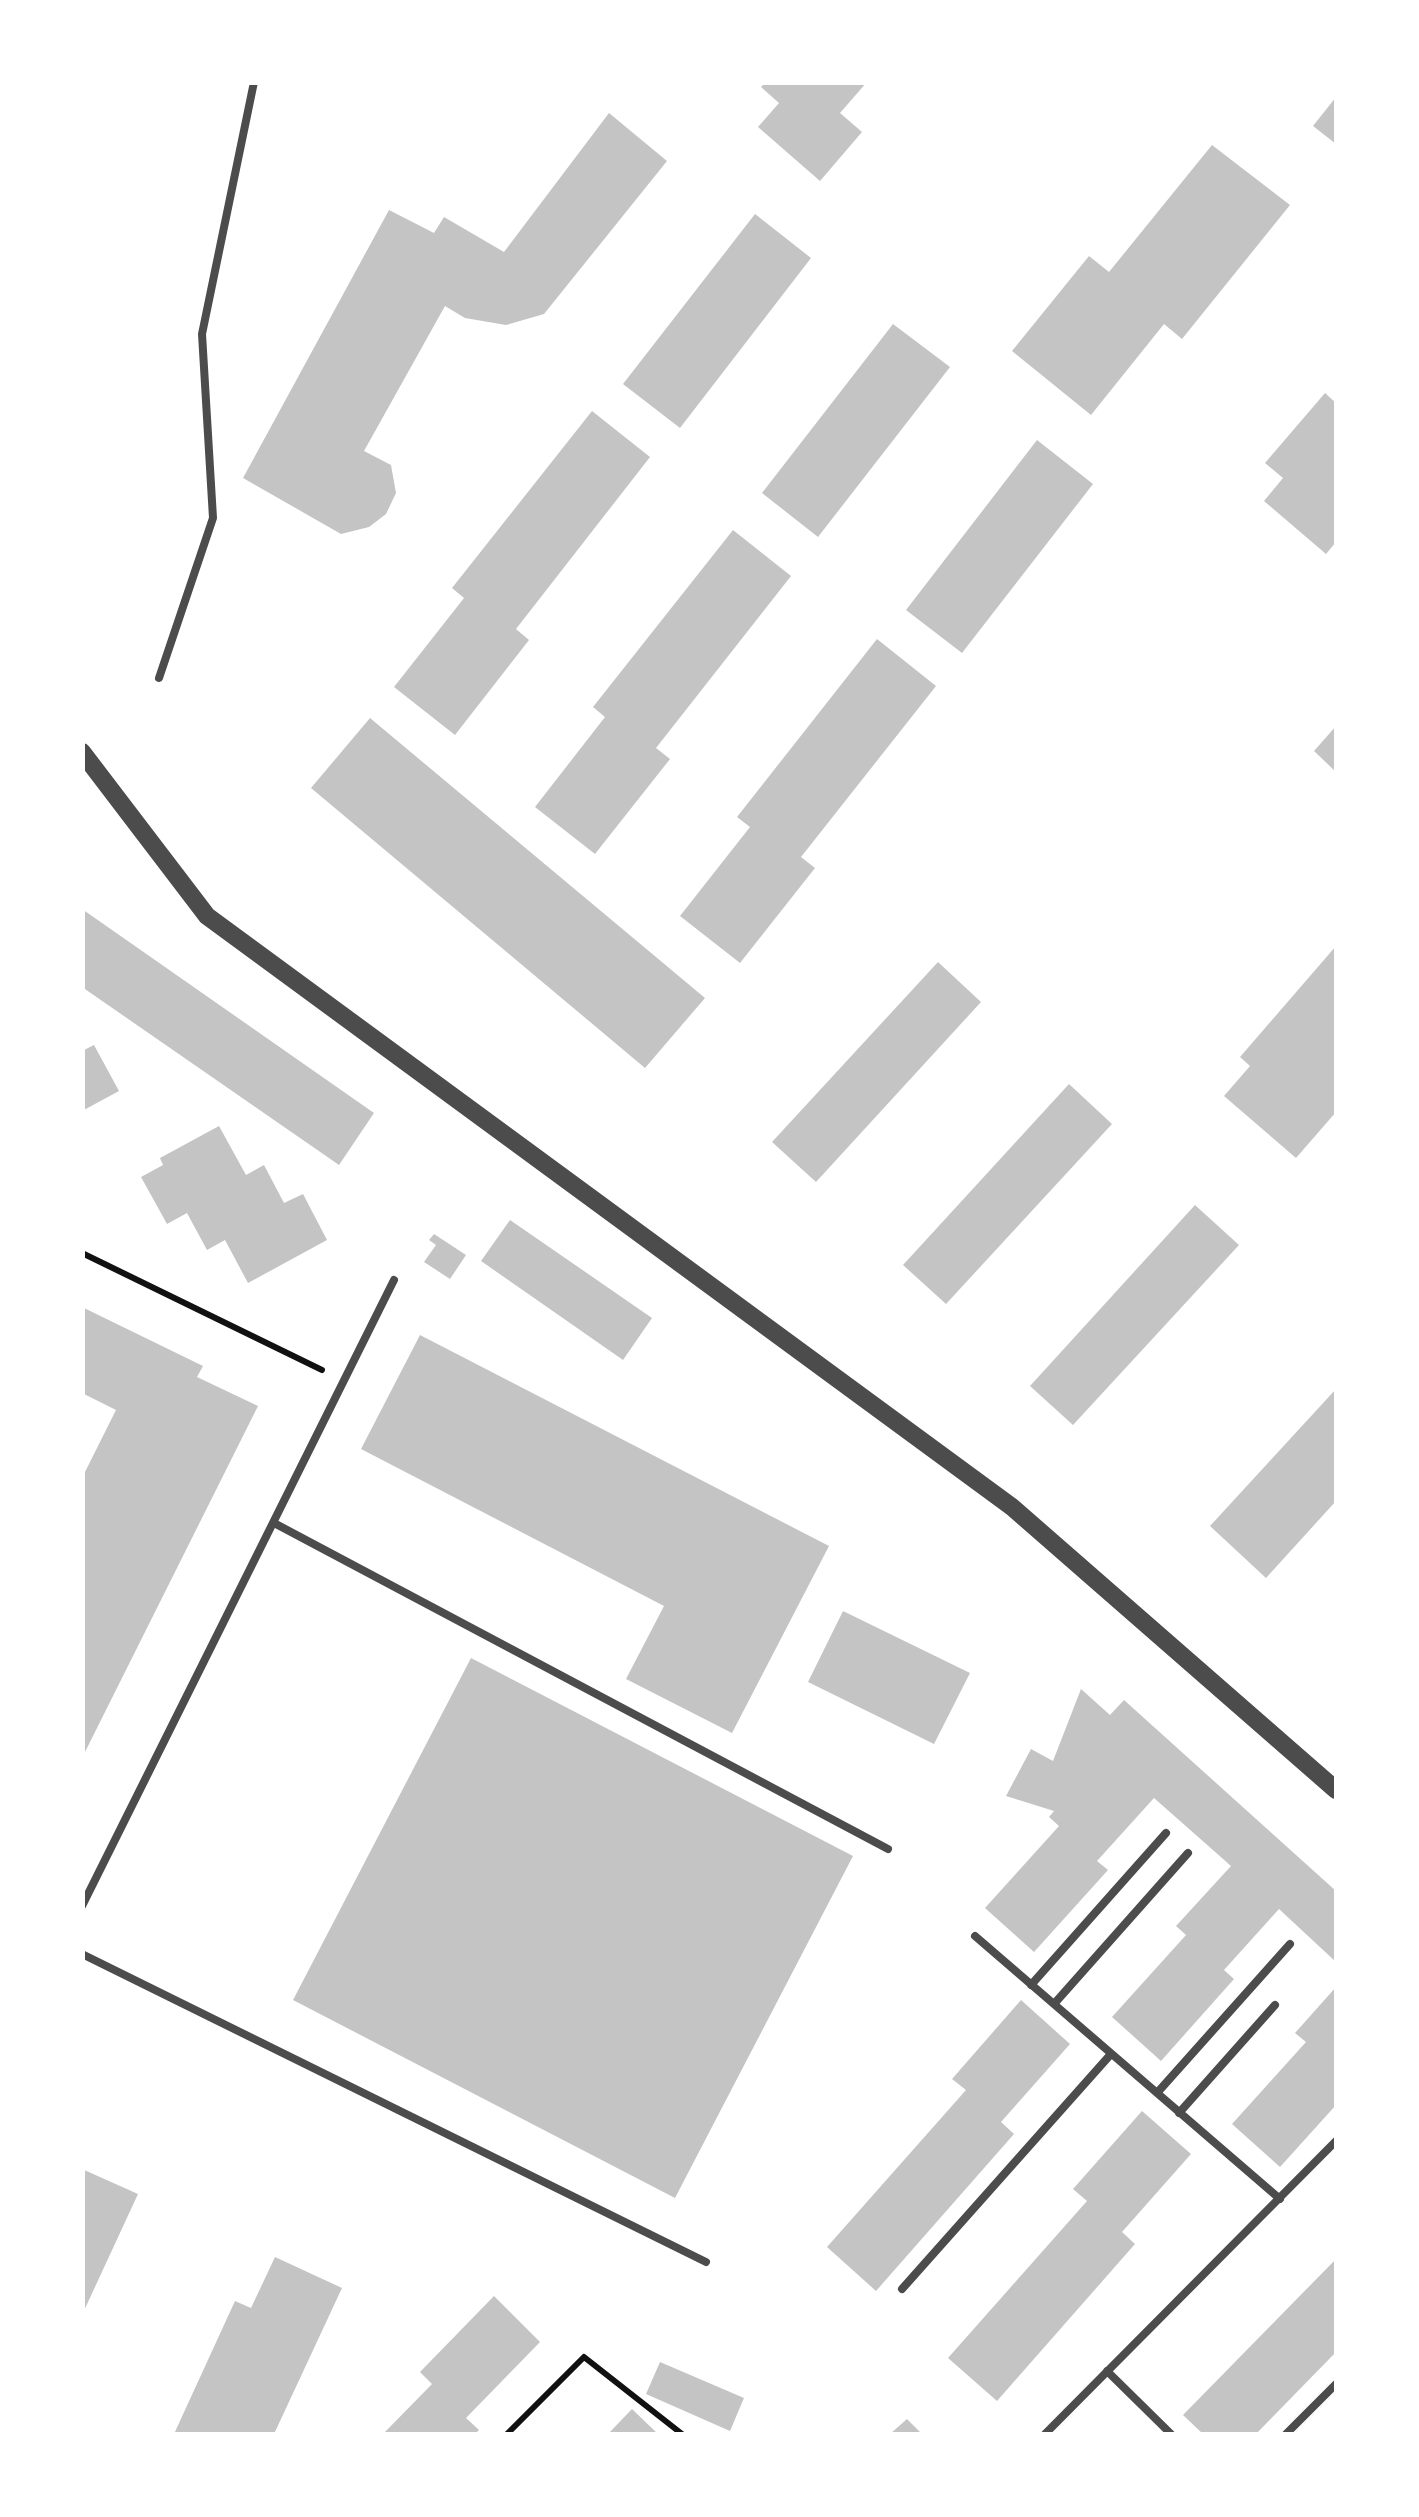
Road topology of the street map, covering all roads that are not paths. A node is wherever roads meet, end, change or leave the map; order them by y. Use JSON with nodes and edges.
{"nodes":[{"id":1,"x":254,"y":82,"type":"edge"},
{"id":2,"x":158,"y":678,"type":"dead end"},
{"id":3,"x":82,"y":752,"type":"edge"},
{"id":4,"x":394,"y":1280,"type":"dead end"},
{"id":5,"x":274,"y":1523,"type":"junction"},
{"id":6,"x":1336,"y":1790,"type":"edge"},
{"id":7,"x":1166,"y":1833,"type":"dead end"},
{"id":8,"x":888,"y":1849,"type":"dead end"},
{"id":9,"x":1188,"y":1853,"type":"dead end"},
{"id":10,"x":82,"y":1906,"type":"edge"},
{"id":11,"x":974,"y":1936,"type":"dead end"},
{"id":12,"x":1290,"y":1944,"type":"dead end"},
{"id":13,"x":82,"y":1954,"type":"edge"},
{"id":14,"x":1031,"y":1985,"type":"junction"},
{"id":15,"x":1054,"y":2004,"type":"junction"},
{"id":16,"x":1276,"y":2005,"type":"dead end"},
{"id":17,"x":1111,"y":2054,"type":"junction"},
{"id":18,"x":1157,"y":2093,"type":"junction"},
{"id":19,"x":1180,"y":2112,"type":"junction"},
{"id":20,"x":1336,"y":2141,"type":"edge"},
{"id":21,"x":1280,"y":2198,"type":"junction"},
{"id":22,"x":706,"y":2262,"type":"dead end"},
{"id":23,"x":902,"y":2289,"type":"dead end"},
{"id":24,"x":1107,"y":2371,"type":"junction"},
{"id":25,"x":1336,"y":2384,"type":"edge"},
{"id":26,"x":1045,"y":2434,"type":"edge"},
{"id":27,"x":1171,"y":2434,"type":"edge"},
{"id":28,"x":1286,"y":2434,"type":"edge"}],
"edges":[{"from":1,"to":2,"type":"lane"},
{"from":3,"to":6,"type":"street"},
{"from":4,"to":5,"type":"lane"},
{"from":5,"to":8,"type":"lane"},
{"from":5,"to":10,"type":"lane"},
{"from":7,"to":14,"type":"lane"},
{"from":9,"to":15,"type":"lane"},
{"from":11,"to":14,"type":"lane"},
{"from":12,"to":18,"type":"lane"},
{"from":13,"to":22,"type":"lane"},
{"from":14,"to":15,"type":"lane"},
{"from":15,"to":17,"type":"lane"},
{"from":16,"to":19,"type":"lane"},
{"from":17,"to":18,"type":"lane"},
{"from":17,"to":23,"type":"lane"},
{"from":18,"to":19,"type":"lane"},
{"from":19,"to":21,"type":"lane"},
{"from":20,"to":21,"type":"lane"},
{"from":21,"to":24,"type":"lane"},
{"from":24,"to":26,"type":"lane"},
{"from":24,"to":27,"type":"lane"},
{"from":25,"to":28,"type":"lane"}]}
